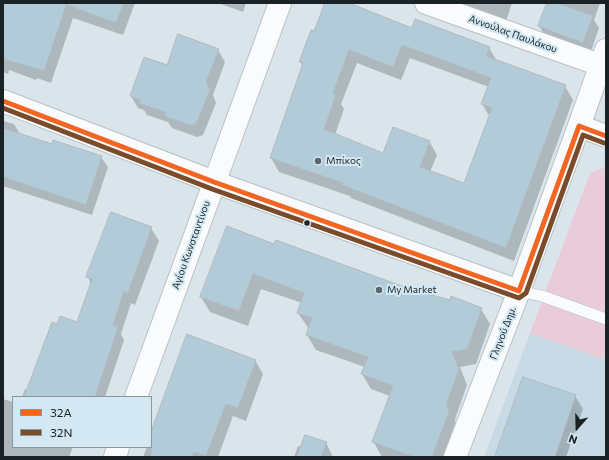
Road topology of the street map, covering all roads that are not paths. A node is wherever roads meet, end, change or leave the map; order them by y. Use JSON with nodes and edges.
{"nodes":[{"id":1,"x":280,"y":3,"type":"edge"},
{"id":2,"x":426,"y":3,"type":"edge"},
{"id":3,"x":603,"y":58,"type":"edge"},
{"id":4,"x":3,"y":101,"type":"edge"},
{"id":5,"x":579,"y":126,"type":"junction"},
{"id":6,"x":606,"y":136,"type":"edge"},
{"id":7,"x":214,"y":182,"type":"junction"},
{"id":8,"x":519,"y":291,"type":"junction"},
{"id":9,"x":606,"y":320,"type":"edge"},
{"id":10,"x":136,"y":396,"type":"edge"},
{"id":11,"x":455,"y":457,"type":"edge"}],
"edges":[{"from":1,"to":7,"type":"street","name":"Αγίου Κωνσταντίνου"},
{"from":2,"to":3,"type":"street","name":"Αννούλας Παυλάκου"},
{"from":3,"to":5,"type":"street","name":"Γληνού Δημ."},
{"from":4,"to":7,"type":"street"},
{"from":5,"to":6,"type":"street"},
{"from":5,"to":8,"type":"street","name":"Γληνού Δημ."},
{"from":7,"to":8,"type":"street"},
{"from":7,"to":10,"type":"street","name":"Αγίου Κωνσταντίνου"},
{"from":8,"to":9,"type":"lane"},
{"from":8,"to":11,"type":"street","name":"Γληνού Δημ."}]}
